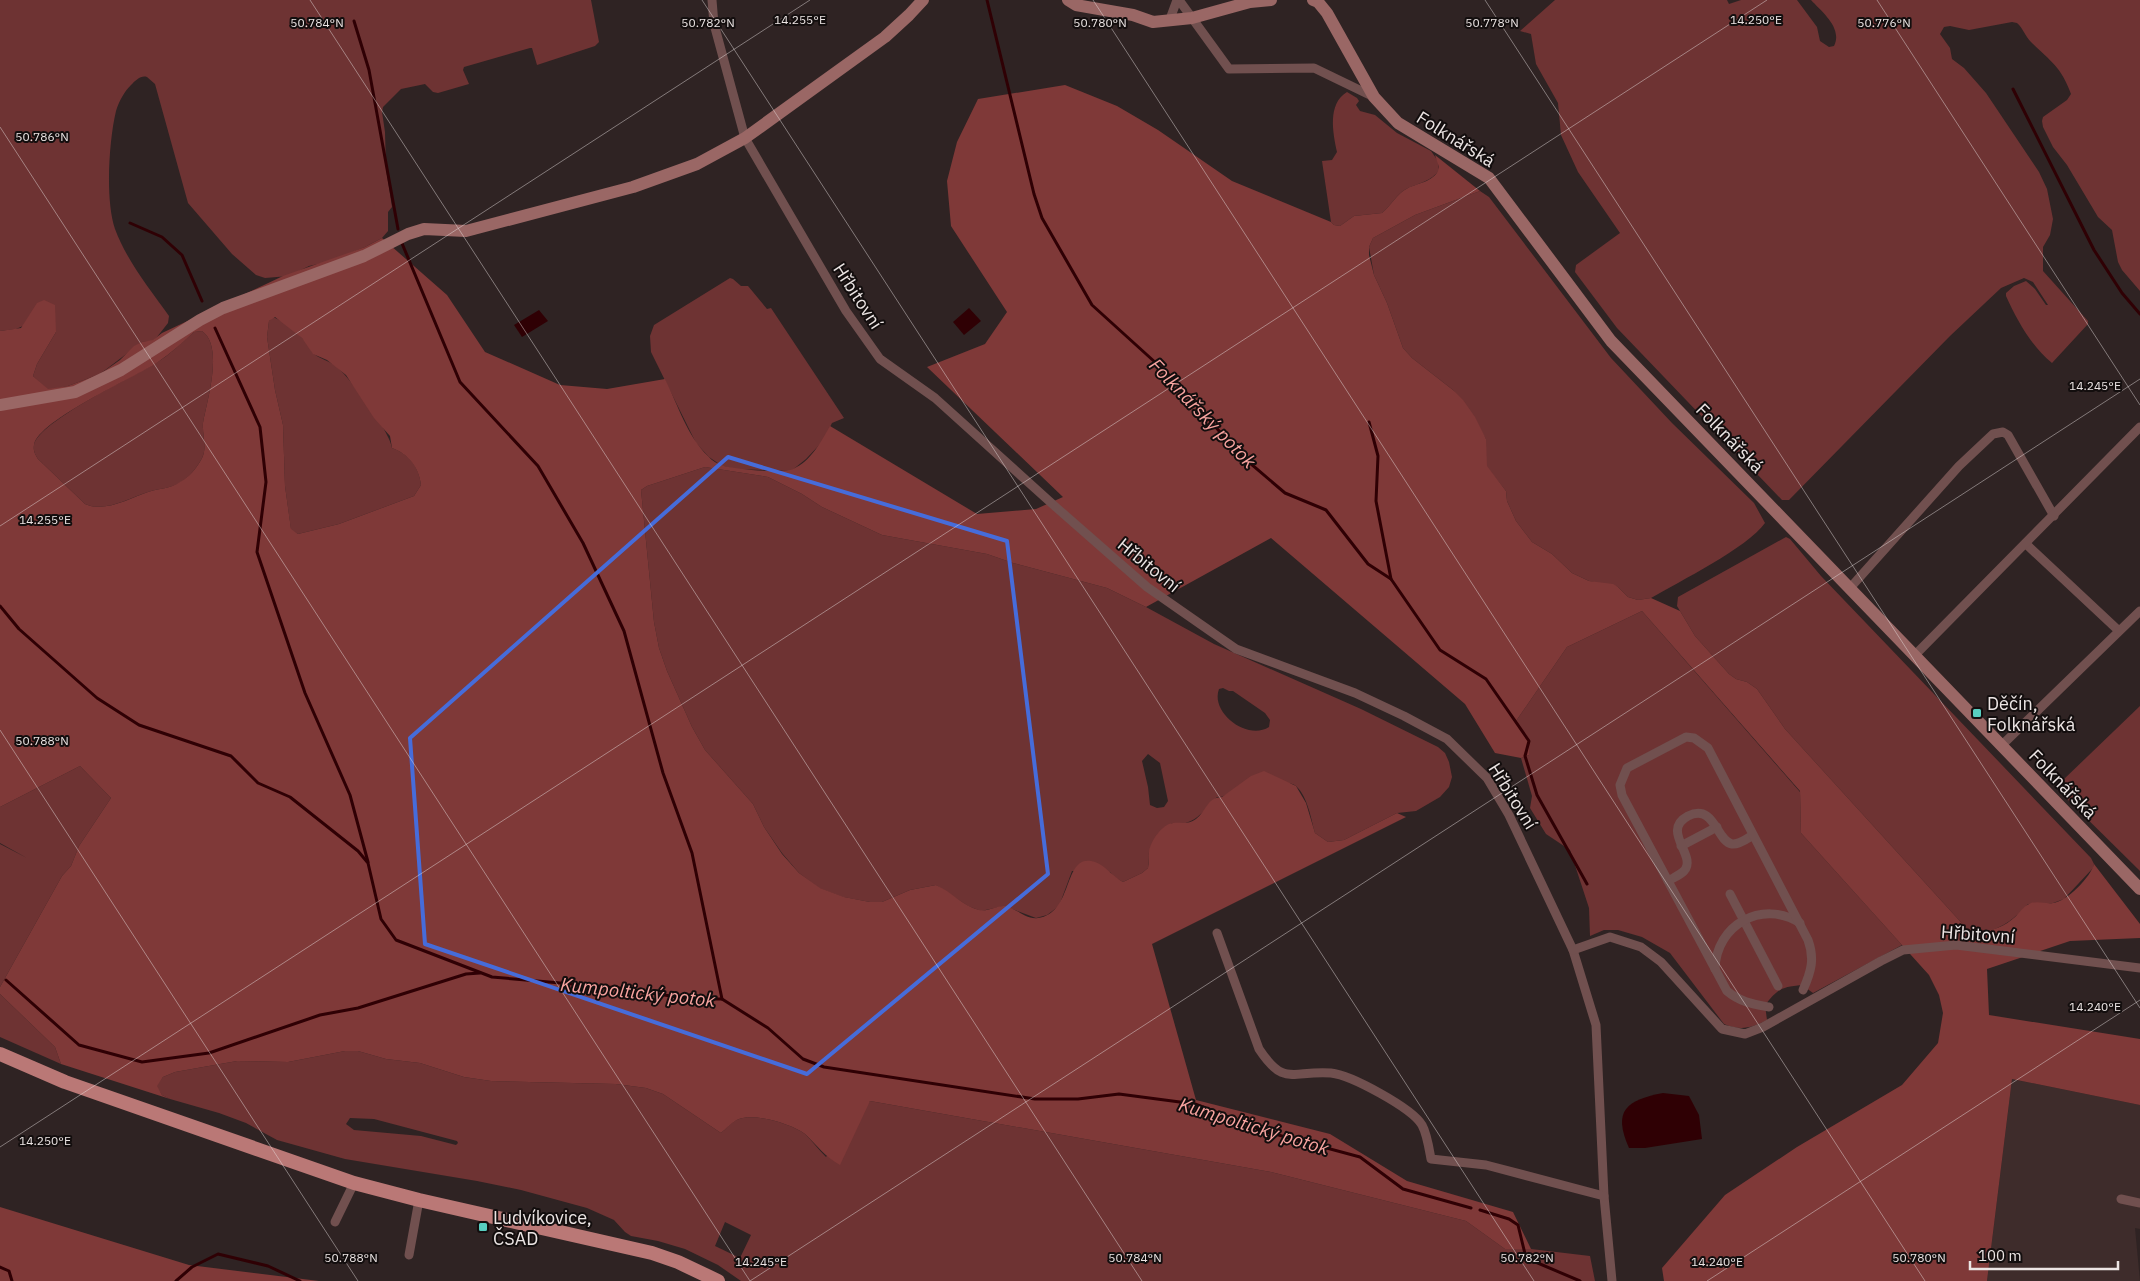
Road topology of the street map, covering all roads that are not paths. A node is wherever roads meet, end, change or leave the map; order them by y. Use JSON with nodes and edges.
{"nodes":[{"id":1,"x":712,"y":0,"type":"edge"},
{"id":2,"x":923,"y":0,"type":"edge"},
{"id":3,"x":1068,"y":0,"type":"edge"},
{"id":4,"x":1178,"y":0,"type":"edge"},
{"id":5,"x":1271,"y":0,"type":"edge"},
{"id":6,"x":1316,"y":1,"type":"edge"},
{"id":7,"x":1192,"y":18,"type":"junction"},
{"id":8,"x":1170,"y":19,"type":"junction"},
{"id":9,"x":1374,"y":96,"type":"junction"},
{"id":10,"x":745,"y":138,"type":"junction"},
{"id":11,"x":0,"y":405,"type":"edge"},
{"id":12,"x":2140,"y":427,"type":"edge"},
{"id":13,"x":2054,"y":516,"type":"junction"},
{"id":14,"x":2026,"y":544,"type":"junction"},
{"id":15,"x":1850,"y":588,"type":"junction"},
{"id":16,"x":2140,"y":611,"type":"edge"},
{"id":17,"x":2119,"y":632,"type":"junction"},
{"id":18,"x":1915,"y":655,"type":"junction"},
{"id":19,"x":2001,"y":746,"type":"junction"},
{"id":20,"x":1717,"y":827,"type":"junction"},
{"id":21,"x":1753,"y":834,"type":"junction"},
{"id":22,"x":1681,"y":846,"type":"junction"},
{"id":23,"x":1668,"y":881,"type":"junction"},
{"id":24,"x":2140,"y":889,"type":"edge"},
{"id":25,"x":1730,"y":894,"type":"dead end"},
{"id":26,"x":1743,"y":920,"type":"junction"},
{"id":27,"x":1800,"y":923,"type":"junction"},
{"id":28,"x":1216,"y":934,"type":"dead end"},
{"id":29,"x":1573,"y":950,"type":"junction"},
{"id":30,"x":2140,"y":968,"type":"edge"},
{"id":31,"x":1715,"y":970,"type":"junction"},
{"id":32,"x":1778,"y":986,"type":"dead end"},
{"id":33,"x":1803,"y":990,"type":"dead end"},
{"id":34,"x":1770,"y":1007,"type":"dead end"},
{"id":35,"x":0,"y":1054,"type":"edge"},
{"id":36,"x":354,"y":1182,"type":"junction"},
{"id":37,"x":1604,"y":1196,"type":"junction"},
{"id":38,"x":2121,"y":1199,"type":"dead end"},
{"id":39,"x":419,"y":1200,"type":"junction"},
{"id":40,"x":2140,"y":1203,"type":"edge"},
{"id":41,"x":335,"y":1222,"type":"dead end"},
{"id":42,"x":409,"y":1255,"type":"dead end"},
{"id":43,"x":718,"y":1281,"type":"edge"},
{"id":44,"x":1612,"y":1281,"type":"edge"}],
"edges":[{"from":1,"to":10,"type":"street","name":"Hřbitovní"},
{"from":2,"to":10,"type":"street"},
{"from":3,"to":8,"type":"street"},
{"from":4,"to":7,"type":"street"},
{"from":4,"to":8,"type":"street"},
{"from":5,"to":7,"type":"street"},
{"from":6,"to":9,"type":"street","name":"Folknářská"},
{"from":7,"to":8,"type":"street"},
{"from":7,"to":9,"type":"street"},
{"from":9,"to":15,"type":"street","name":"Folknářská"},
{"from":10,"to":11,"type":"street"},
{"from":10,"to":29,"type":"street","name":"Hřbitovní"},
{"from":12,"to":13,"type":"street"},
{"from":13,"to":14,"type":"street"},
{"from":13,"to":15,"type":"street"},
{"from":14,"to":17,"type":"street"},
{"from":14,"to":18,"type":"street"},
{"from":15,"to":18,"type":"street","name":"Folknářská"},
{"from":16,"to":17,"type":"street"},
{"from":17,"to":19,"type":"street"},
{"from":18,"to":19,"type":"street","name":"Folknářská"},
{"from":19,"to":24,"type":"street","name":"Folknářská"},
{"from":20,"to":21,"type":"street"},
{"from":20,"to":22,"type":"street"},
{"from":20,"to":22,"type":"street"},
{"from":21,"to":23,"type":"street"},
{"from":21,"to":27,"type":"street"},
{"from":22,"to":23,"type":"street"},
{"from":23,"to":31,"type":"street"},
{"from":25,"to":26,"type":"street"},
{"from":26,"to":27,"type":"street"},
{"from":26,"to":31,"type":"street"},
{"from":26,"to":32,"type":"street"},
{"from":27,"to":33,"type":"street"},
{"from":28,"to":37,"type":"street"},
{"from":29,"to":30,"type":"street","name":"Hřbitovní"},
{"from":29,"to":37,"type":"street","name":"Hřbitovní"},
{"from":31,"to":34,"type":"street"},
{"from":35,"to":36,"type":"main road"},
{"from":36,"to":39,"type":"main road"},
{"from":36,"to":41,"type":"street"},
{"from":37,"to":44,"type":"street","name":"Hřbitovní"},
{"from":38,"to":40,"type":"street"},
{"from":39,"to":42,"type":"street"},
{"from":39,"to":43,"type":"main road"}]}
